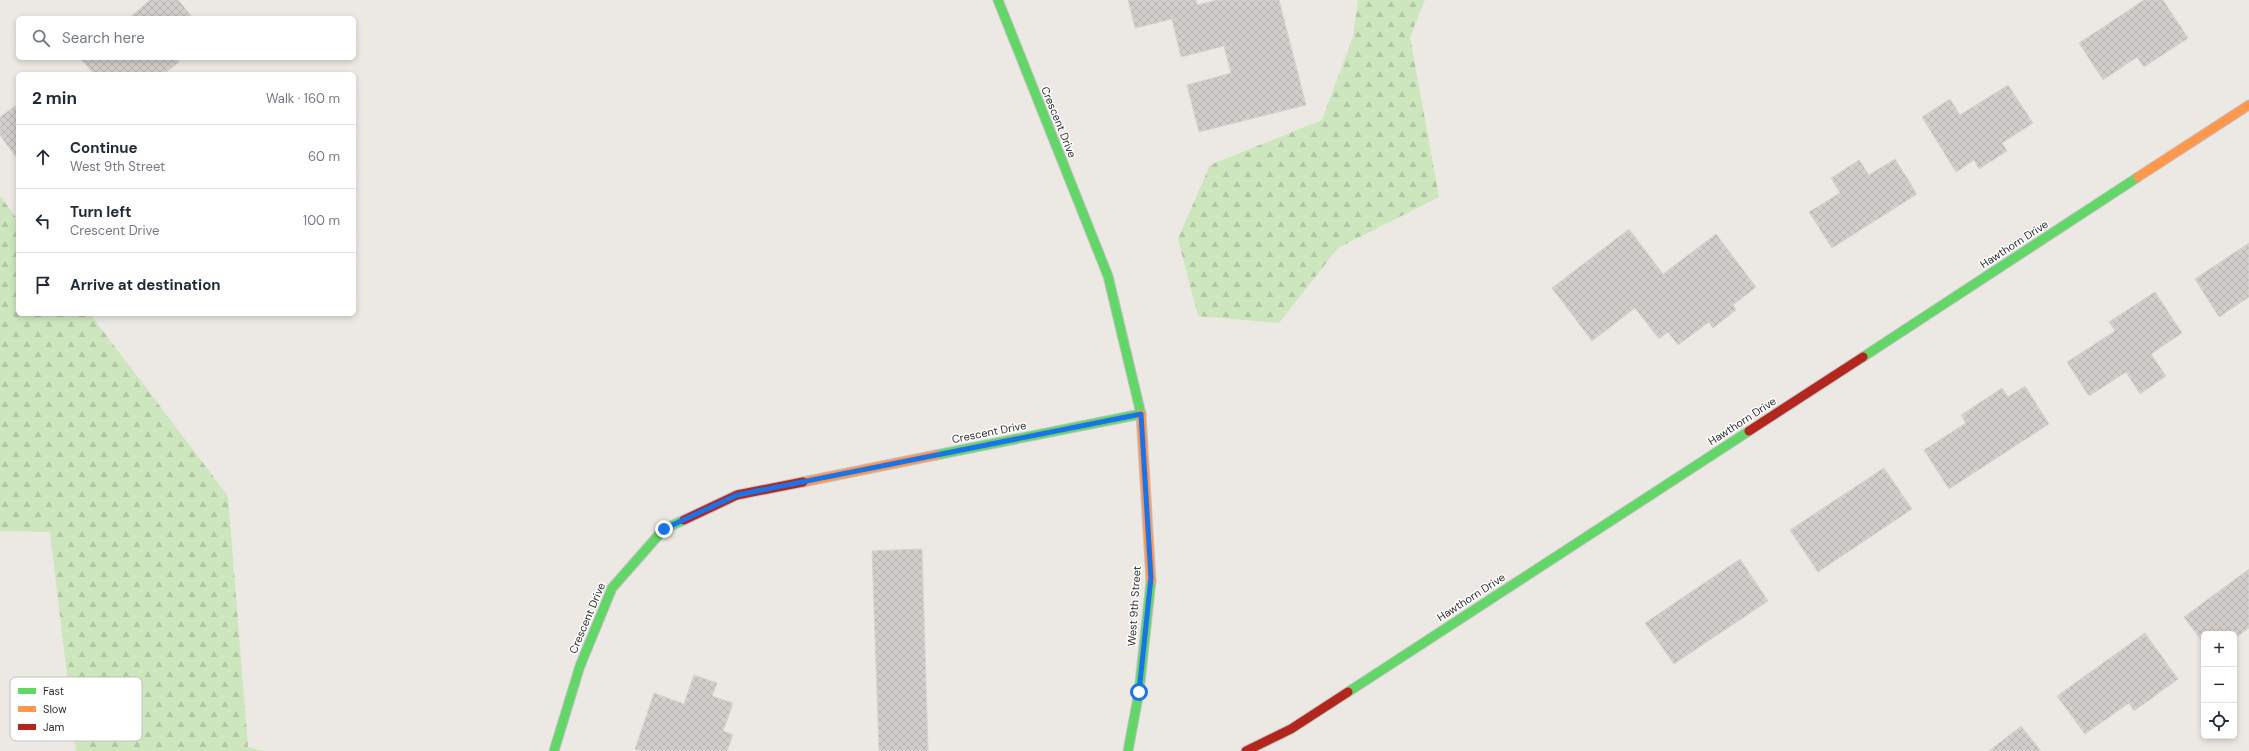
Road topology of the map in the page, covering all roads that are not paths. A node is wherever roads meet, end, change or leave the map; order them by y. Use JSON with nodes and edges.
{"nodes":[{"id":1,"x":998,"y":0,"type":"edge"},
{"id":2,"x":2249,"y":105,"type":"edge"},
{"id":3,"x":1141,"y":414,"type":"junction"},
{"id":4,"x":554,"y":751,"type":"edge"},
{"id":5,"x":1128,"y":751,"type":"edge"},
{"id":6,"x":1246,"y":751,"type":"edge"}],
"edges":[{"from":1,"to":3,"type":"street","name":"Crescent Drive"},
{"from":2,"to":6,"type":"street","name":"Hawthorn Drive"},
{"from":3,"to":4,"type":"street","name":"Crescent Drive"},
{"from":3,"to":5,"type":"street","name":"West 9th Street"}]}
